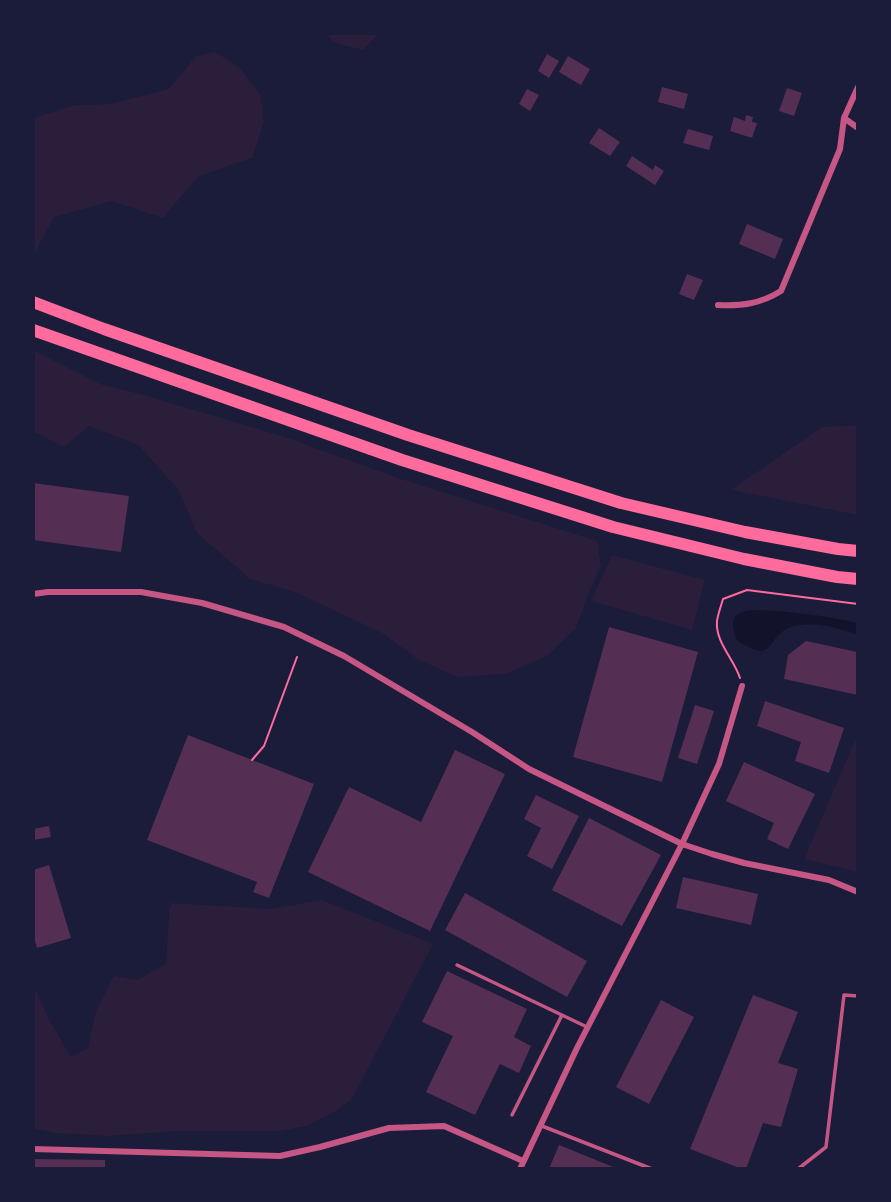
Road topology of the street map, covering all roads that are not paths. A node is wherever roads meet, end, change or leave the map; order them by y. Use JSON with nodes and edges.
{"nodes":[{"id":1,"x":858,"y":87,"type":"edge"},
{"id":2,"x":844,"y":118,"type":"junction"},
{"id":3,"x":858,"y":128,"type":"edge"},
{"id":4,"x":33,"y":302,"type":"edge"},
{"id":5,"x":718,"y":306,"type":"dead end"},
{"id":6,"x":33,"y":330,"type":"edge"},
{"id":7,"x":858,"y":551,"type":"edge"},
{"id":8,"x":858,"y":579,"type":"edge"},
{"id":9,"x":33,"y":594,"type":"edge"},
{"id":10,"x":742,"y":685,"type":"road end"},
{"id":11,"x":682,"y":844,"type":"junction"},
{"id":12,"x":858,"y":892,"type":"edge"},
{"id":13,"x":457,"y":965,"type":"dead end"},
{"id":14,"x":858,"y":996,"type":"edge"},
{"id":15,"x":562,"y":1015,"type":"junction"},
{"id":16,"x":587,"y":1027,"type":"junction"},
{"id":17,"x":512,"y":1115,"type":"dead end"},
{"id":18,"x":540,"y":1125,"type":"junction"},
{"id":19,"x":33,"y":1149,"type":"edge"},
{"id":20,"x":523,"y":1161,"type":"junction"},
{"id":21,"x":520,"y":1169,"type":"edge"},
{"id":22,"x":652,"y":1169,"type":"edge"},
{"id":23,"x":798,"y":1169,"type":"edge"}],
"edges":[{"from":1,"to":2,"type":"street"},
{"from":2,"to":3,"type":"street"},
{"from":2,"to":5,"type":"street"},
{"from":4,"to":7,"type":"highway"},
{"from":6,"to":8,"type":"highway"},
{"from":9,"to":11,"type":"street"},
{"from":10,"to":11,"type":"street"},
{"from":11,"to":12,"type":"street"},
{"from":11,"to":16,"type":"street"},
{"from":13,"to":15,"type":"lane"},
{"from":14,"to":23,"type":"lane"},
{"from":15,"to":16,"type":"lane"},
{"from":15,"to":17,"type":"lane"},
{"from":16,"to":18,"type":"street"},
{"from":18,"to":20,"type":"street"},
{"from":18,"to":22,"type":"lane"},
{"from":19,"to":20,"type":"street"},
{"from":20,"to":21,"type":"street"}]}
